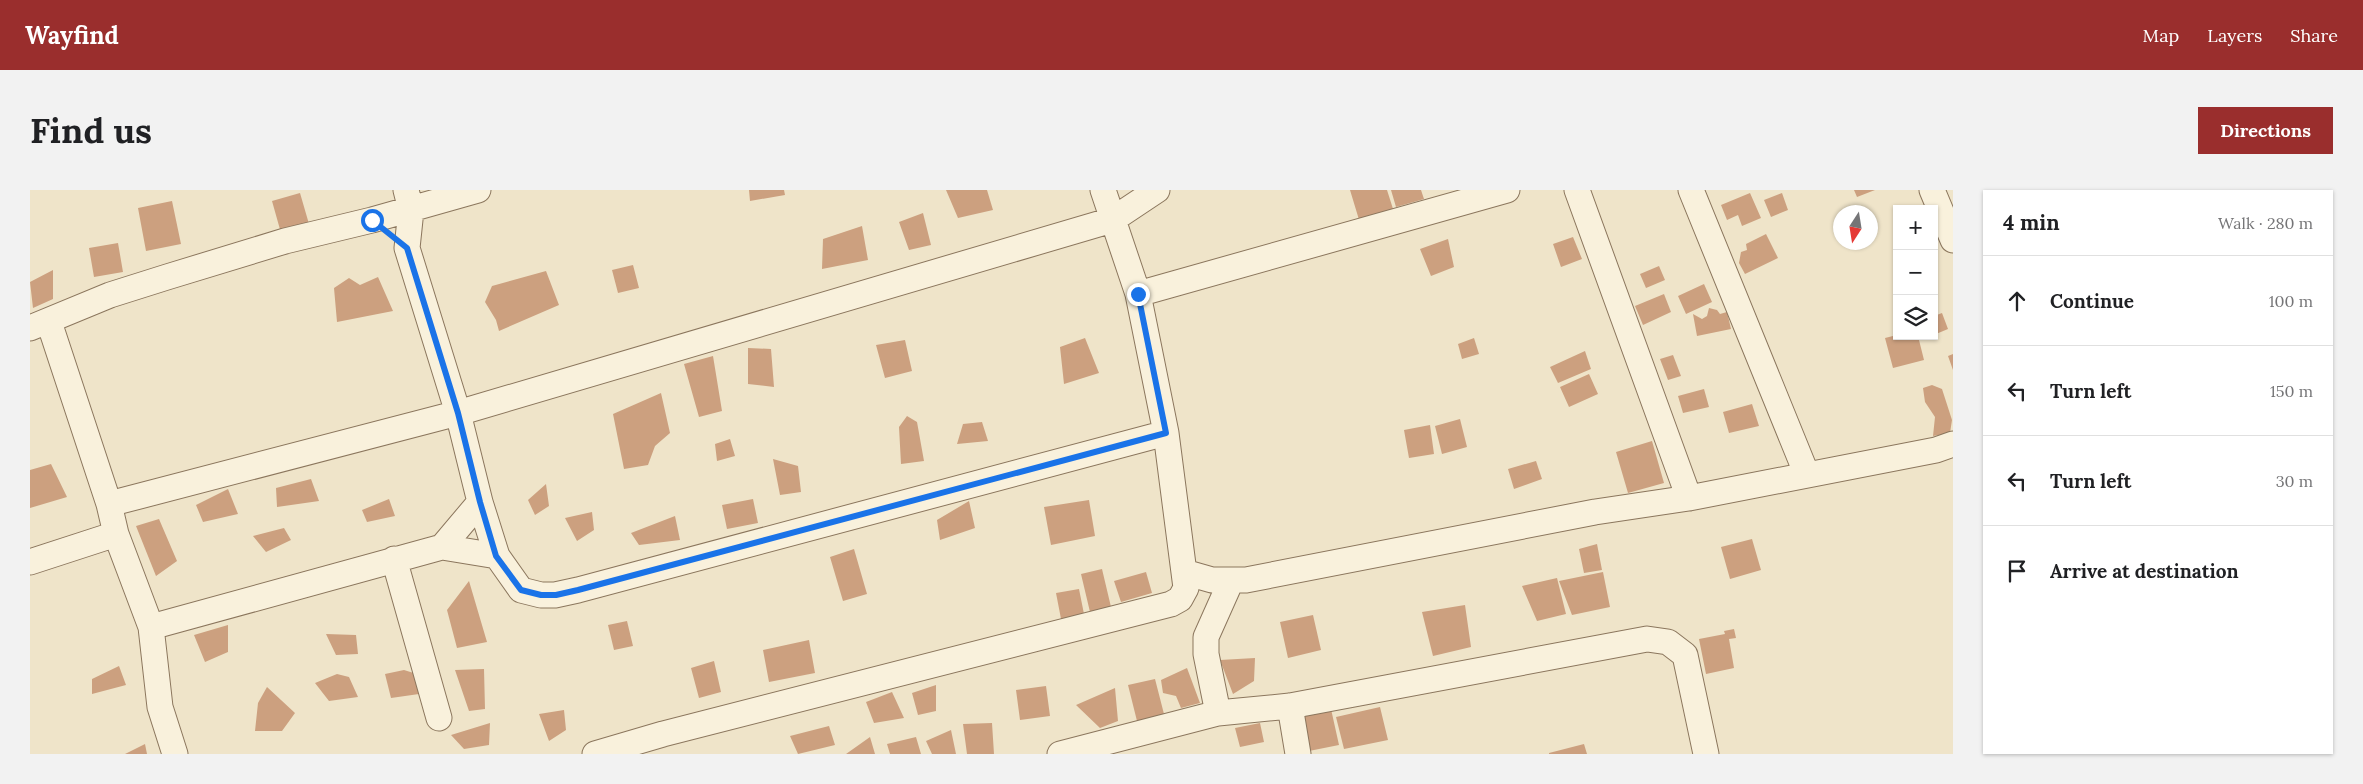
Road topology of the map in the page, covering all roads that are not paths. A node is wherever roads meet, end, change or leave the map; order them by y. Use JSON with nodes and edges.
{"nodes":[{"id":1,"x":478,"y":190,"type":"edge"},
{"id":2,"x":1103,"y":190,"type":"edge"},
{"id":3,"x":1157,"y":190,"type":"edge"},
{"id":4,"x":1507,"y":190,"type":"edge"},
{"id":5,"x":1576,"y":190,"type":"edge"},
{"id":6,"x":1691,"y":190,"type":"edge"},
{"id":7,"x":1932,"y":190,"type":"edge"},
{"id":8,"x":408,"y":200,"type":"edge"},
{"id":9,"x":372,"y":220,"type":"junction"},
{"id":10,"x":1112,"y":220,"type":"junction"},
{"id":11,"x":1953,"y":240,"type":"edge"},
{"id":12,"x":407,"y":248,"type":"junction"},
{"id":13,"x":1138,"y":294,"type":"junction"},
{"id":14,"x":40,"y":325,"type":"edge"},
{"id":15,"x":458,"y":413,"type":"junction"},
{"id":16,"x":1166,"y":433,"type":"junction"},
{"id":17,"x":1953,"y":444,"type":"edge"},
{"id":18,"x":1807,"y":475,"type":"junction"},
{"id":19,"x":1689,"y":498,"type":"junction"},
{"id":20,"x":480,"y":502,"type":"junction"},
{"id":21,"x":109,"y":504,"type":"junction"},
{"id":22,"x":116,"y":534,"type":"junction"},
{"id":23,"x":442,"y":547,"type":"junction"},
{"id":24,"x":496,"y":556,"type":"junction"},
{"id":25,"x":394,"y":559,"type":"junction"},
{"id":26,"x":30,"y":562,"type":"edge"},
{"id":27,"x":1184,"y":572,"type":"junction"},
{"id":28,"x":1231,"y":581,"type":"junction"},
{"id":29,"x":151,"y":627,"type":"junction"},
{"id":30,"x":1290,"y":706,"type":"junction"},
{"id":31,"x":1218,"y":713,"type":"junction"},
{"id":32,"x":439,"y":718,"type":"dead end"},
{"id":33,"x":175,"y":754,"type":"edge"},
{"id":34,"x":595,"y":754,"type":"edge"},
{"id":35,"x":1060,"y":754,"type":"edge"},
{"id":36,"x":1298,"y":754,"type":"edge"},
{"id":37,"x":1706,"y":754,"type":"edge"}],
"edges":[{"from":1,"to":8,"type":"street"},
{"from":2,"to":10,"type":"street"},
{"from":3,"to":10,"type":"street"},
{"from":4,"to":13,"type":"street"},
{"from":5,"to":19,"type":"street"},
{"from":6,"to":18,"type":"street"},
{"from":7,"to":11,"type":"street"},
{"from":8,"to":9,"type":"street"},
{"from":8,"to":12,"type":"street"},
{"from":9,"to":12,"type":"street"},
{"from":9,"to":14,"type":"street"},
{"from":10,"to":13,"type":"street"},
{"from":10,"to":15,"type":"street"},
{"from":12,"to":15,"type":"street"},
{"from":13,"to":16,"type":"street"},
{"from":14,"to":21,"type":"street"},
{"from":15,"to":20,"type":"street"},
{"from":15,"to":21,"type":"street"},
{"from":16,"to":24,"type":"street"},
{"from":16,"to":27,"type":"street"},
{"from":17,"to":18,"type":"street"},
{"from":18,"to":19,"type":"street"},
{"from":19,"to":28,"type":"street"},
{"from":20,"to":23,"type":"street"},
{"from":20,"to":24,"type":"street"},
{"from":21,"to":22,"type":"street"},
{"from":22,"to":26,"type":"street"},
{"from":22,"to":29,"type":"street"},
{"from":23,"to":24,"type":"street"},
{"from":23,"to":25,"type":"street"},
{"from":25,"to":29,"type":"street"},
{"from":25,"to":32,"type":"street"},
{"from":27,"to":28,"type":"street"},
{"from":27,"to":34,"type":"street"},
{"from":28,"to":31,"type":"street"},
{"from":29,"to":33,"type":"street"},
{"from":30,"to":31,"type":"street"},
{"from":30,"to":36,"type":"street"},
{"from":30,"to":37,"type":"street"},
{"from":31,"to":35,"type":"street"}]}
